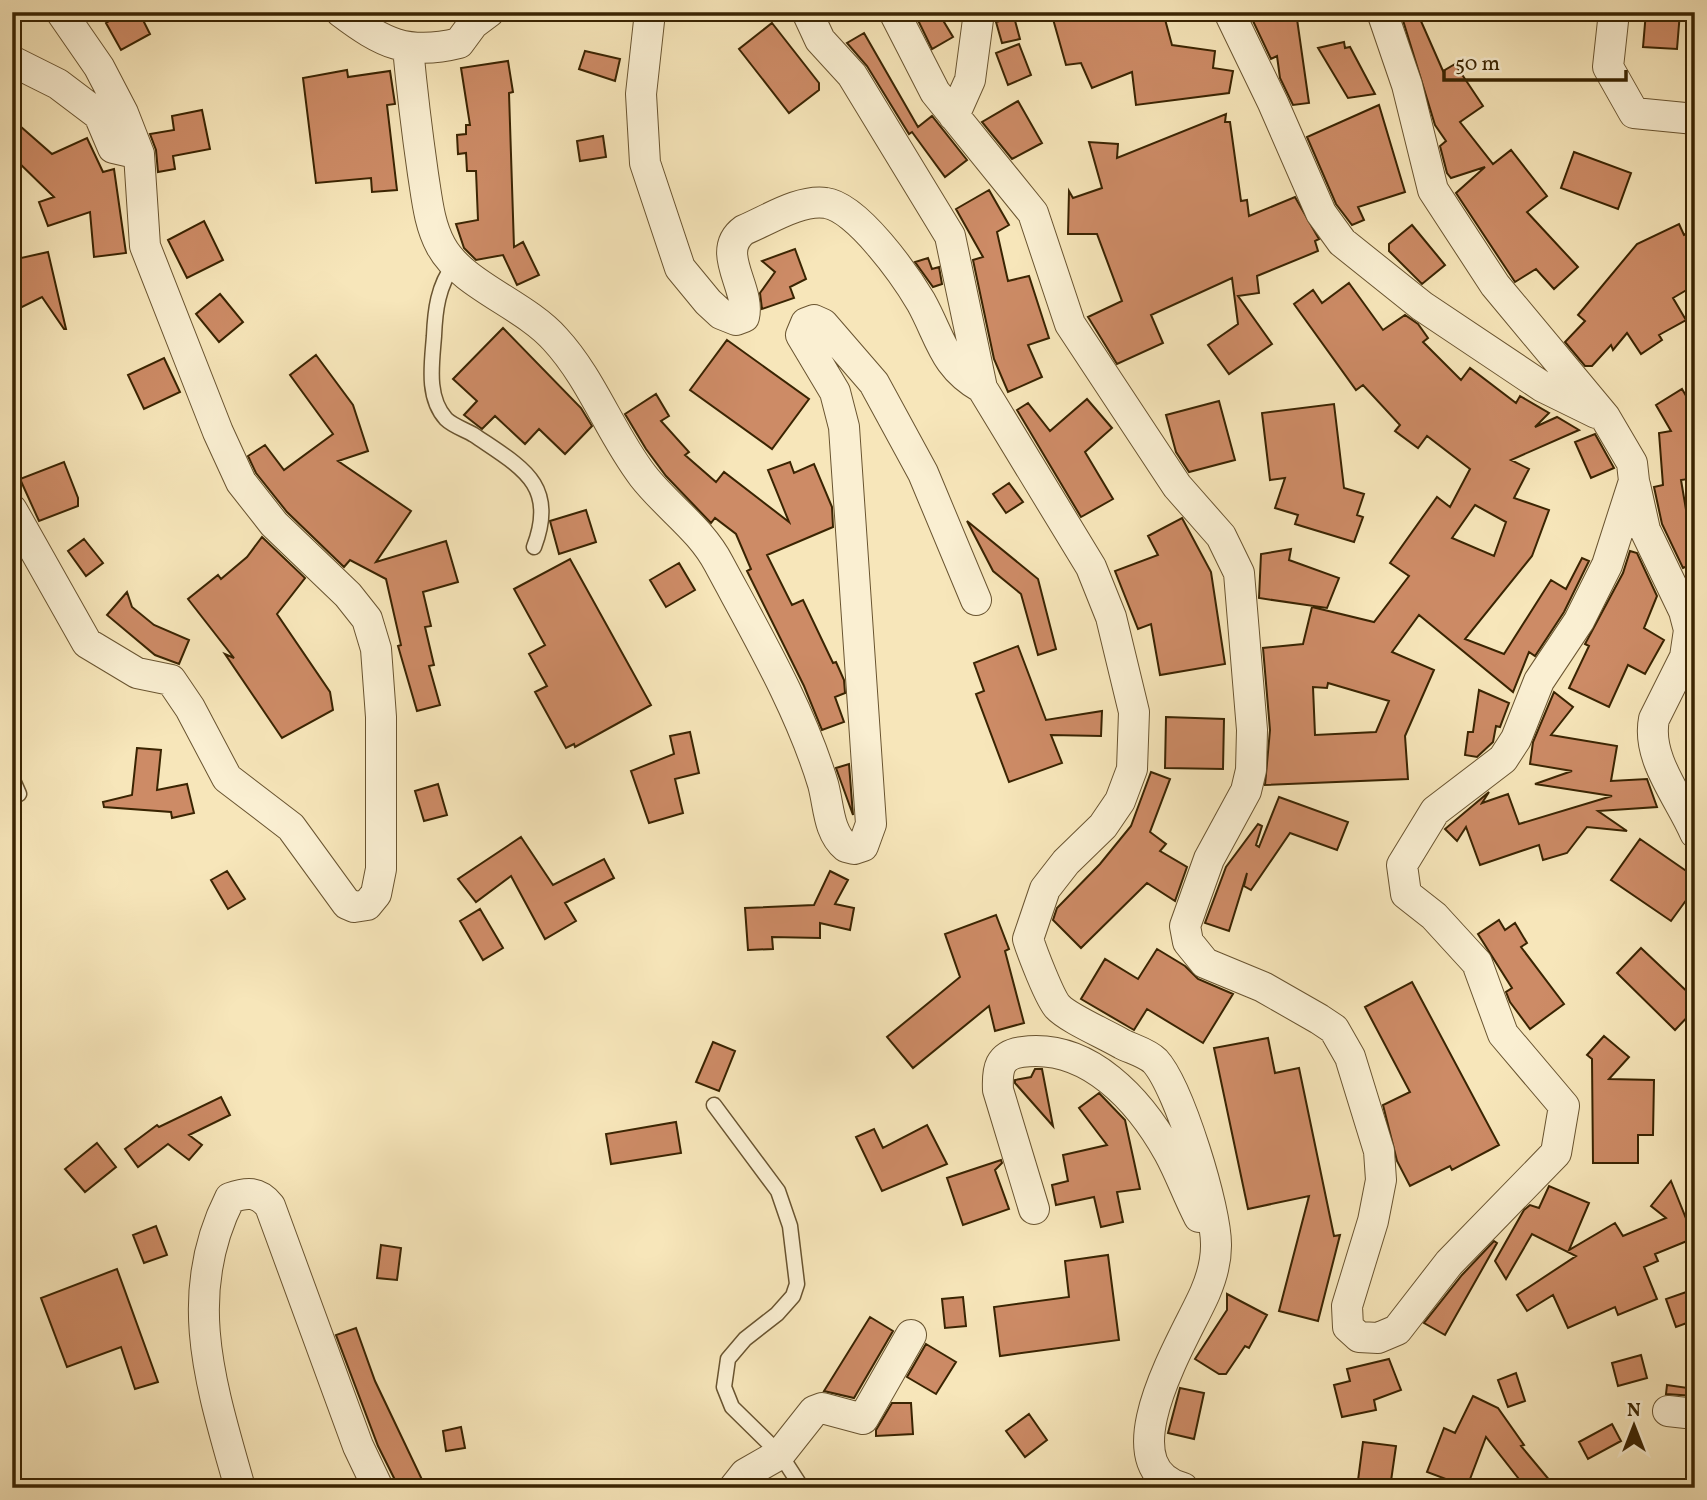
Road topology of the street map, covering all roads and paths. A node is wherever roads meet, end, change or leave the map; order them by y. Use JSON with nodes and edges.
{"nodes":[{"id":1,"x":61,"y":12,"type":"edge"},
{"id":2,"x":341,"y":12,"type":"edge"},
{"id":3,"x":489,"y":12,"type":"edge"},
{"id":4,"x":650,"y":12,"type":"edge"},
{"id":5,"x":807,"y":12,"type":"edge"},
{"id":6,"x":894,"y":12,"type":"edge"},
{"id":7,"x":979,"y":12,"type":"edge"},
{"id":8,"x":1229,"y":12,"type":"edge"},
{"id":9,"x":1382,"y":12,"type":"edge"},
{"id":10,"x":1614,"y":12,"type":"edge"},
{"id":11,"x":408,"y":48,"type":"junction"},
{"id":12,"x":12,"y":61,"type":"edge"},
{"id":13,"x":954,"y":116,"type":"junction"},
{"id":14,"x":1695,"y":119,"type":"edge"},
{"id":15,"x":139,"y":154,"type":"junction"},
{"id":16,"x":454,"y":265,"type":"junction"},
{"id":17,"x":982,"y":388,"type":"junction"},
{"id":18,"x":1605,"y":417,"type":"junction"},
{"id":19,"x":1634,"y":481,"type":"junction"},
{"id":20,"x":12,"y":510,"type":"edge"},
{"id":21,"x":534,"y":547,"type":"dead end"},
{"id":22,"x":976,"y":600,"type":"dead end"},
{"id":23,"x":1692,"y":630,"type":"edge"},
{"id":24,"x":12,"y":778,"type":"edge"},
{"id":25,"x":19,"y":794,"type":"dead end"},
{"id":26,"x":1695,"y":833,"type":"edge"},
{"id":27,"x":714,"y":1105,"type":"dead end"},
{"id":28,"x":1034,"y":1209,"type":"dead end"},
{"id":29,"x":1216,"y":1246,"type":"junction"},
{"id":30,"x":911,"y":1335,"type":"dead end"},
{"id":31,"x":780,"y":1454,"type":"junction"},
{"id":32,"x":240,"y":1488,"type":"edge"},
{"id":33,"x":378,"y":1488,"type":"edge"},
{"id":34,"x":734,"y":1488,"type":"edge"},
{"id":35,"x":802,"y":1488,"type":"edge"},
{"id":36,"x":1183,"y":1488,"type":"edge"}],
"edges":[{"from":1,"to":15,"type":"street"},
{"from":2,"to":11,"type":"street"},
{"from":3,"to":11,"type":"street"},
{"from":4,"to":17,"type":"street"},
{"from":5,"to":17,"type":"street"},
{"from":6,"to":13,"type":"street"},
{"from":7,"to":13,"type":"street"},
{"from":8,"to":18,"type":"street"},
{"from":9,"to":18,"type":"street"},
{"from":10,"to":14,"type":"street"},
{"from":11,"to":16,"type":"street"},
{"from":12,"to":15,"type":"street"},
{"from":13,"to":19,"type":"street"},
{"from":15,"to":20,"type":"street"},
{"from":16,"to":21,"type":"lane"},
{"from":16,"to":22,"type":"street"},
{"from":17,"to":29,"type":"street"},
{"from":18,"to":19,"type":"street"},
{"from":19,"to":23,"type":"street"},
{"from":23,"to":26,"type":"street"},
{"from":24,"to":25,"type":"lane"},
{"from":27,"to":31,"type":"lane"},
{"from":28,"to":29,"type":"street"},
{"from":29,"to":36,"type":"street"},
{"from":30,"to":31,"type":"street"},
{"from":31,"to":34,"type":"street"},
{"from":31,"to":35,"type":"lane"},
{"from":32,"to":33,"type":"street"}]}
